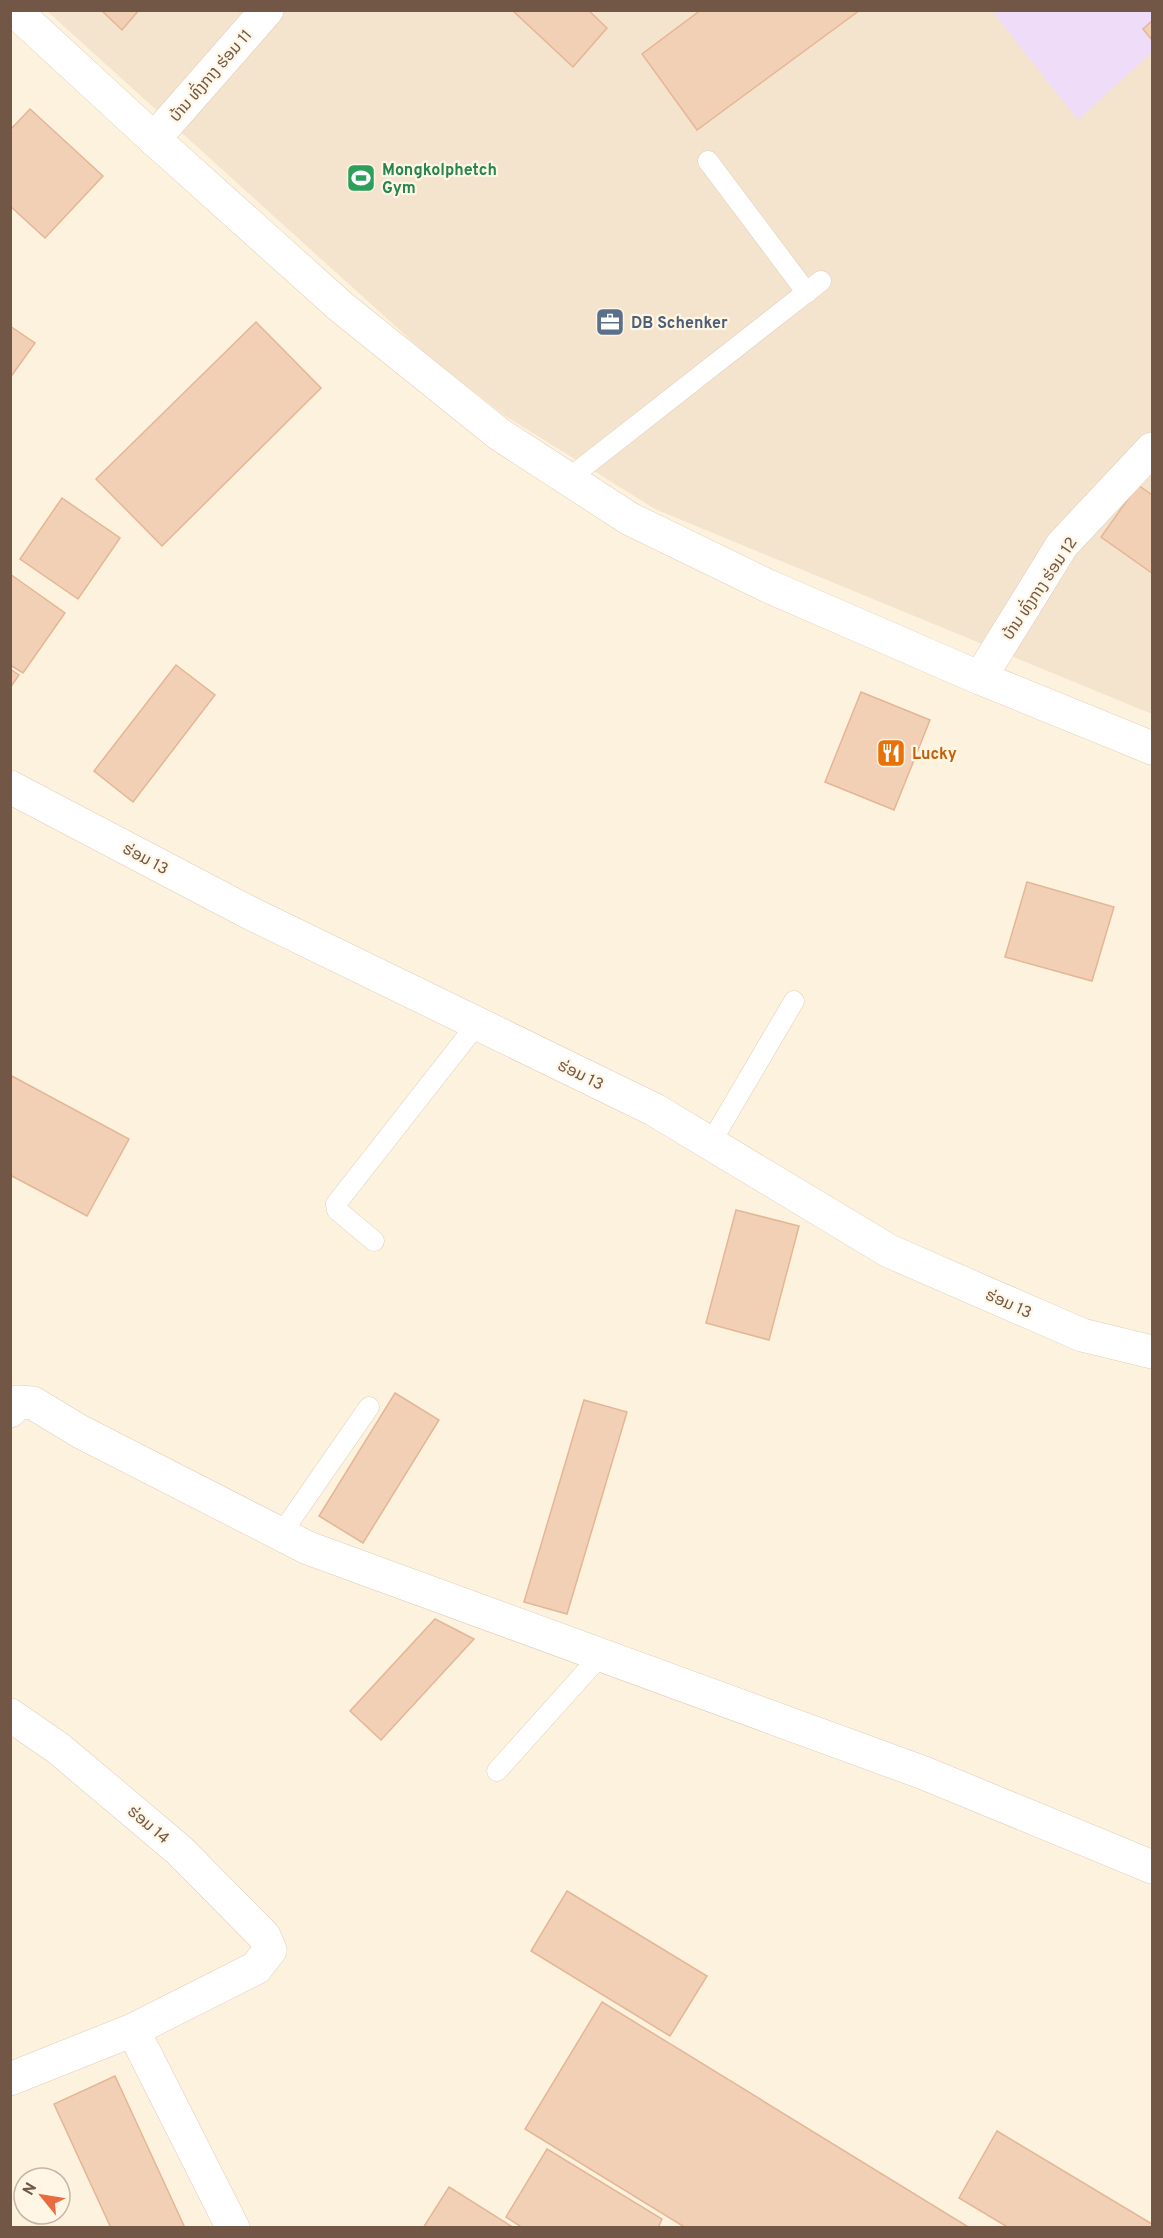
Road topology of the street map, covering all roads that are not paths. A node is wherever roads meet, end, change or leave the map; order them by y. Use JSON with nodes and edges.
{"nodes":[{"id":1,"x":14,"y":10,"type":"edge"},
{"id":2,"x":267,"y":10,"type":"edge"},
{"id":3,"x":154,"y":139,"type":"junction"},
{"id":4,"x":708,"y":161,"type":"dead end"},
{"id":5,"x":1152,"y":449,"type":"edge"},
{"id":6,"x":568,"y":479,"type":"junction"},
{"id":7,"x":980,"y":678,"type":"junction"},
{"id":8,"x":1152,"y":748,"type":"edge"},
{"id":9,"x":10,"y":787,"type":"edge"},
{"id":10,"x":794,"y":1001,"type":"dead end"},
{"id":11,"x":477,"y":1024,"type":"junction"},
{"id":12,"x":710,"y":1144,"type":"junction"},
{"id":13,"x":374,"y":1241,"type":"dead end"},
{"id":14,"x":1152,"y":1352,"type":"edge"},
{"id":15,"x":369,"y":1407,"type":"dead end"},
{"id":16,"x":10,"y":1411,"type":"edge"},
{"id":17,"x":281,"y":1534,"type":"junction"},
{"id":18,"x":601,"y":1655,"type":"junction"},
{"id":19,"x":10,"y":1715,"type":"edge"},
{"id":20,"x":497,"y":1771,"type":"dead end"},
{"id":21,"x":1152,"y":1867,"type":"edge"},
{"id":22,"x":133,"y":2030,"type":"junction"},
{"id":23,"x":10,"y":2079,"type":"edge"},
{"id":24,"x":233,"y":2228,"type":"edge"}],
"edges":[{"from":1,"to":3,"type":"street"},
{"from":2,"to":3,"type":"street","name":"ບ້ານ ທົ່ງກາງ ຮ່ອມ 11"},
{"from":3,"to":6,"type":"street"},
{"from":4,"to":6,"type":"lane"},
{"from":5,"to":7,"type":"street","name":"ບ້ານ ທົ່ງກາງ ຮ່ອມ 12"},
{"from":6,"to":7,"type":"street"},
{"from":7,"to":8,"type":"street"},
{"from":9,"to":11,"type":"street","name":"ຮ່ອມ 13"},
{"from":10,"to":12,"type":"lane"},
{"from":11,"to":12,"type":"street","name":"ຮ່ອມ 13"},
{"from":11,"to":13,"type":"lane"},
{"from":12,"to":14,"type":"street","name":"ຮ່ອມ 13"},
{"from":15,"to":17,"type":"lane"},
{"from":16,"to":17,"type":"street"},
{"from":17,"to":18,"type":"street"},
{"from":18,"to":20,"type":"lane"},
{"from":18,"to":21,"type":"street"},
{"from":19,"to":22,"type":"street","name":"ຮ່ອມ 14"},
{"from":22,"to":23,"type":"street"},
{"from":22,"to":24,"type":"street"}]}
